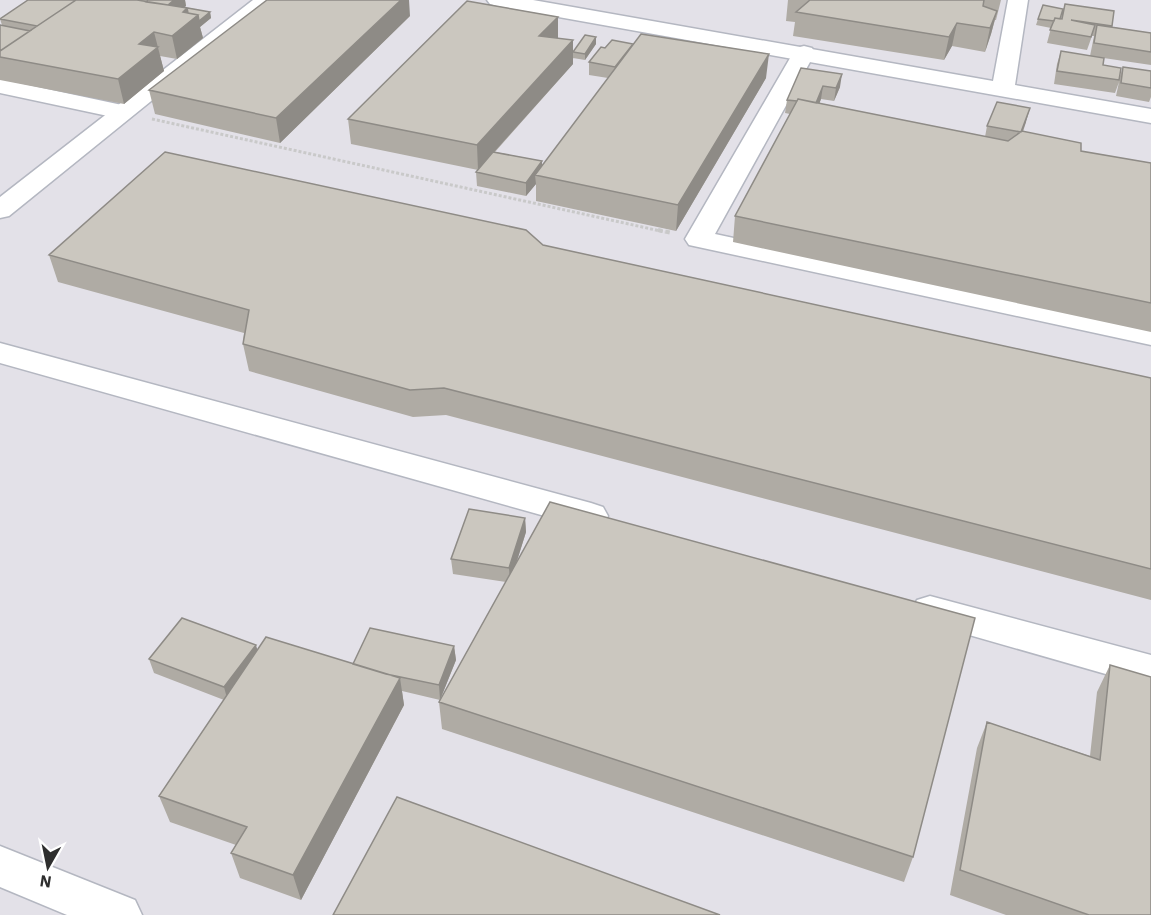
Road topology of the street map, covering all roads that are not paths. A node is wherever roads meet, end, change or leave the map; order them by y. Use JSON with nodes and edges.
{"nodes":[{"id":1,"x":266,"y":0,"type":"edge"},
{"id":2,"x":497,"y":0,"type":"edge"},
{"id":3,"x":1018,"y":0,"type":"edge"},
{"id":4,"x":804,"y":53,"type":"junction"},
{"id":5,"x":0,"y":86,"type":"edge"},
{"id":6,"x":1003,"y":90,"type":"junction"},
{"id":7,"x":122,"y":112,"type":"junction"},
{"id":8,"x":1151,"y":116,"type":"edge"},
{"id":9,"x":0,"y":210,"type":"edge"},
{"id":10,"x":1151,"y":336,"type":"edge"},
{"id":11,"x":0,"y":352,"type":"edge"},
{"id":12,"x":622,"y":525,"type":"edge"},
{"id":13,"x":898,"y":601,"type":"edge"},
{"id":14,"x":1151,"y":671,"type":"edge"},
{"id":15,"x":0,"y":866,"type":"edge"},
{"id":16,"x":119,"y":915,"type":"edge"}],
"edges":[{"from":1,"to":7,"type":"street"},
{"from":2,"to":4,"type":"street"},
{"from":3,"to":6,"type":"street"},
{"from":4,"to":6,"type":"street"},
{"from":4,"to":10,"type":"street"},
{"from":5,"to":7,"type":"street"},
{"from":6,"to":8,"type":"street"},
{"from":7,"to":9,"type":"street"},
{"from":11,"to":12,"type":"street"},
{"from":13,"to":14,"type":"street"},
{"from":15,"to":16,"type":"street"}]}
